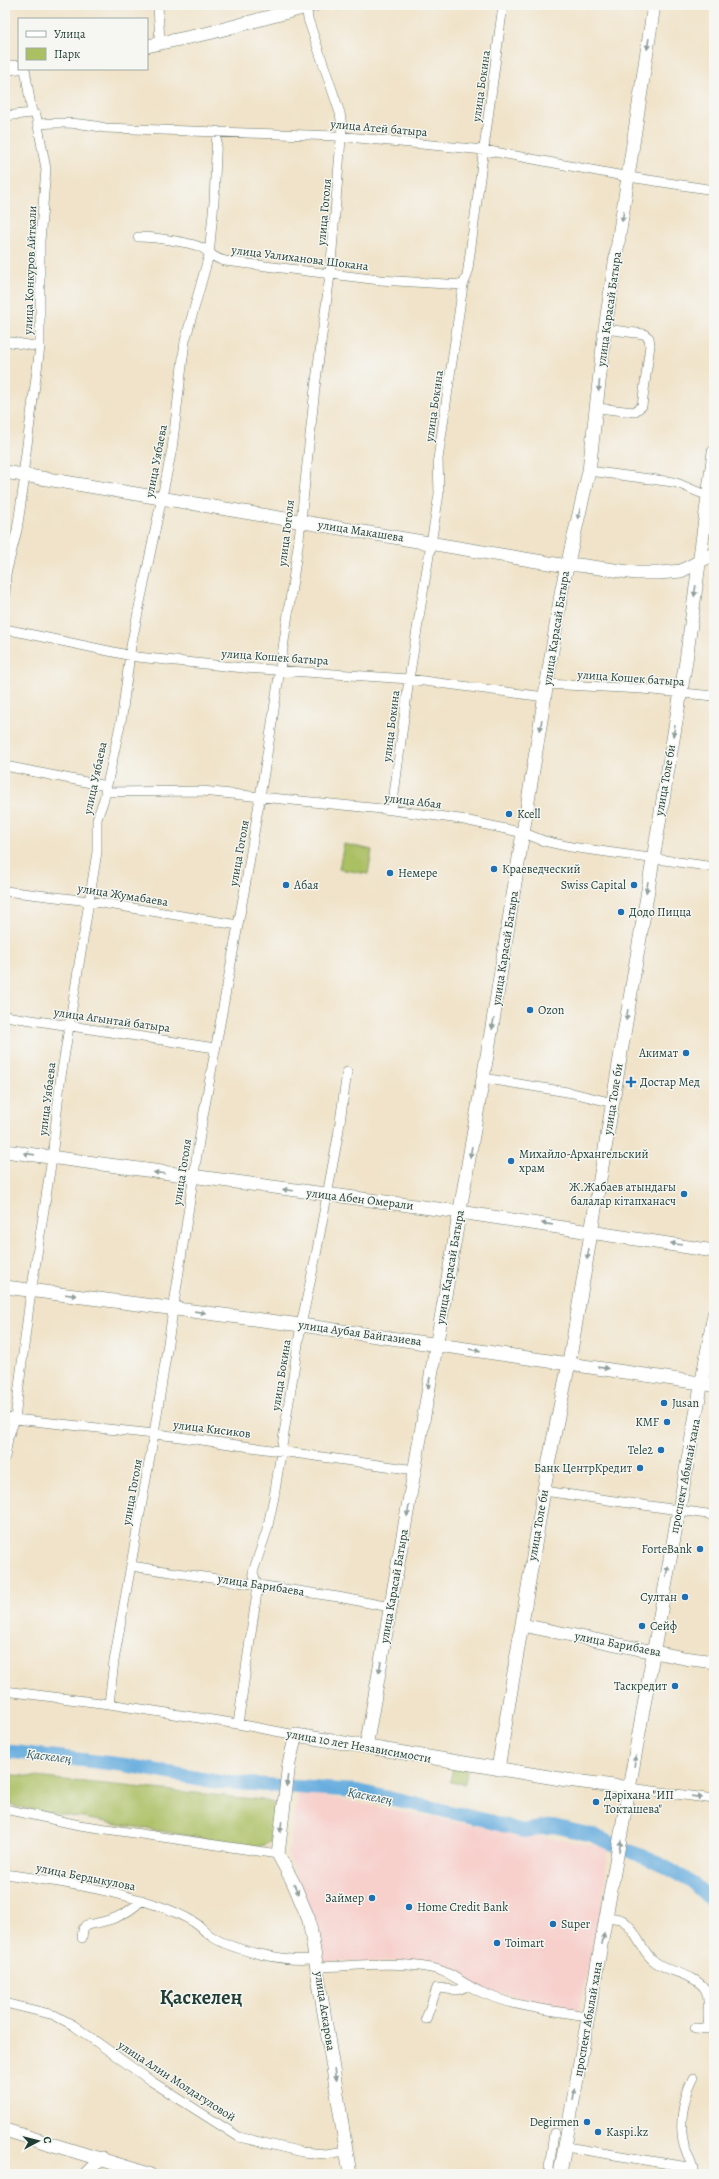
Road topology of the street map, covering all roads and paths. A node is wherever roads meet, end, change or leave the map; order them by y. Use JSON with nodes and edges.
{"nodes":[{"id":1,"x":158,"y":5,"type":"edge"},
{"id":2,"x":503,"y":5,"type":"edge"},
{"id":3,"x":654,"y":5,"type":"edge"},
{"id":4,"x":309,"y":6,"type":"edge"},
{"id":5,"x":160,"y":44,"type":"junction"},
{"id":6,"x":148,"y":46,"type":"edge"},
{"id":7,"x":18,"y":67,"type":"edge"},
{"id":8,"x":5,"y":68,"type":"edge"},
{"id":9,"x":25,"y":70,"type":"edge"},
{"id":10,"x":32,"y":113,"type":"junction"},
{"id":11,"x":5,"y":116,"type":"edge"},
{"id":12,"x":39,"y":124,"type":"junction"},
{"id":13,"x":217,"y":132,"type":"junction"},
{"id":14,"x":342,"y":137,"type":"junction"},
{"id":15,"x":484,"y":150,"type":"junction"},
{"id":16,"x":629,"y":177,"type":"junction"},
{"id":17,"x":714,"y":190,"type":"edge"},
{"id":18,"x":138,"y":237,"type":"dead end"},
{"id":19,"x":209,"y":254,"type":"junction"},
{"id":20,"x":330,"y":275,"type":"junction"},
{"id":21,"x":463,"y":285,"type":"junction"},
{"id":22,"x":605,"y":329,"type":"junction"},
{"id":23,"x":5,"y":340,"type":"edge"},
{"id":24,"x":40,"y":347,"type":"junction"},
{"id":25,"x":597,"y":408,"type":"junction"},
{"id":26,"x":714,"y":452,"type":"edge"},
{"id":27,"x":589,"y":471,"type":"junction"},
{"id":28,"x":5,"y":472,"type":"edge"},
{"id":29,"x":24,"y":475,"type":"junction"},
{"id":30,"x":707,"y":495,"type":"junction"},
{"id":31,"x":163,"y":499,"type":"junction"},
{"id":32,"x":300,"y":521,"type":"junction"},
{"id":33,"x":431,"y":543,"type":"junction"},
{"id":34,"x":714,"y":554,"type":"edge"},
{"id":35,"x":699,"y":561,"type":"junction"},
{"id":36,"x":567,"y":564,"type":"junction"},
{"id":37,"x":5,"y":596,"type":"edge"},
{"id":38,"x":5,"y":628,"type":"edge"},
{"id":39,"x":130,"y":654,"type":"junction"},
{"id":40,"x":279,"y":670,"type":"junction"},
{"id":41,"x":409,"y":679,"type":"junction"},
{"id":42,"x":546,"y":690,"type":"junction"},
{"id":43,"x":680,"y":692,"type":"junction"},
{"id":44,"x":714,"y":696,"type":"edge"},
{"id":45,"x":5,"y":766,"type":"edge"},
{"id":46,"x":106,"y":789,"type":"junction"},
{"id":47,"x":261,"y":796,"type":"junction"},
{"id":48,"x":392,"y":810,"type":"junction"},
{"id":49,"x":524,"y":833,"type":"junction"},
{"id":50,"x":652,"y":859,"type":"junction"},
{"id":51,"x":714,"y":867,"type":"edge"},
{"id":52,"x":5,"y":891,"type":"edge"},
{"id":53,"x":89,"y":901,"type":"junction"},
{"id":54,"x":238,"y":925,"type":"junction"},
{"id":55,"x":5,"y":1016,"type":"edge"},
{"id":56,"x":69,"y":1027,"type":"junction"},
{"id":57,"x":216,"y":1048,"type":"junction"},
{"id":58,"x":347,"y":1072,"type":"dead end"},
{"id":59,"x":483,"y":1078,"type":"junction"},
{"id":60,"x":613,"y":1103,"type":"junction"},
{"id":61,"x":5,"y":1151,"type":"edge"},
{"id":62,"x":52,"y":1158,"type":"junction"},
{"id":63,"x":194,"y":1177,"type":"junction"},
{"id":64,"x":327,"y":1195,"type":"junction"},
{"id":65,"x":460,"y":1212,"type":"junction"},
{"id":66,"x":592,"y":1231,"type":"junction"},
{"id":67,"x":714,"y":1251,"type":"edge"},
{"id":68,"x":5,"y":1287,"type":"edge"},
{"id":69,"x":32,"y":1291,"type":"junction"},
{"id":70,"x":173,"y":1308,"type":"junction"},
{"id":71,"x":714,"y":1314,"type":"edge"},
{"id":72,"x":301,"y":1325,"type":"junction"},
{"id":73,"x":436,"y":1344,"type":"junction"},
{"id":74,"x":569,"y":1363,"type":"junction"},
{"id":75,"x":708,"y":1384,"type":"edge"},
{"id":76,"x":5,"y":1418,"type":"edge"},
{"id":77,"x":15,"y":1419,"type":"junction"},
{"id":78,"x":154,"y":1434,"type":"junction"},
{"id":79,"x":282,"y":1451,"type":"junction"},
{"id":80,"x":5,"y":1457,"type":"edge"},
{"id":81,"x":414,"y":1470,"type":"junction"},
{"id":82,"x":544,"y":1491,"type":"junction"},
{"id":83,"x":678,"y":1510,"type":"junction"},
{"id":84,"x":714,"y":1515,"type":"edge"},
{"id":85,"x":131,"y":1566,"type":"junction"},
{"id":86,"x":258,"y":1585,"type":"junction"},
{"id":87,"x":390,"y":1607,"type":"junction"},
{"id":88,"x":522,"y":1625,"type":"junction"},
{"id":89,"x":653,"y":1651,"type":"junction"},
{"id":90,"x":714,"y":1662,"type":"edge"},
{"id":91,"x":5,"y":1691,"type":"edge"},
{"id":92,"x":109,"y":1704,"type":"junction"},
{"id":93,"x":238,"y":1724,"type":"junction"},
{"id":94,"x":296,"y":1735,"type":"junction"},
{"id":95,"x":366,"y":1747,"type":"junction"},
{"id":96,"x":498,"y":1769,"type":"junction"},
{"id":97,"x":630,"y":1788,"type":"junction"},
{"id":98,"x":714,"y":1799,"type":"edge"},
{"id":99,"x":5,"y":1809,"type":"edge"},
{"id":100,"x":278,"y":1854,"type":"junction"},
{"id":101,"x":5,"y":1874,"type":"edge"},
{"id":102,"x":142,"y":1900,"type":"junction"},
{"id":103,"x":607,"y":1917,"type":"junction"},
{"id":104,"x":82,"y":1938,"type":"dead end"},
{"id":105,"x":317,"y":1962,"type":"junction"},
{"id":106,"x":468,"y":1985,"type":"junction"},
{"id":107,"x":5,"y":2003,"type":"edge"},
{"id":108,"x":588,"y":2016,"type":"junction"},
{"id":109,"x":426,"y":2019,"type":"dead end"},
{"id":110,"x":695,"y":2028,"type":"dead end"},
{"id":111,"x":712,"y":2031,"type":"edge"},
{"id":112,"x":693,"y":2078,"type":"dead end"},
{"id":113,"x":5,"y":2130,"type":"edge"},
{"id":114,"x":554,"y":2133,"type":"dead end"},
{"id":115,"x":346,"y":2151,"type":"junction"},
{"id":116,"x":555,"y":2153,"type":"junction"},
{"id":117,"x":102,"y":2158,"type":"junction"},
{"id":118,"x":554,"y":2171,"type":"edge"},
{"id":119,"x":693,"y":2171,"type":"edge"},
{"id":120,"x":86,"y":2174,"type":"edge"},
{"id":121,"x":150,"y":2174,"type":"edge"},
{"id":122,"x":350,"y":2174,"type":"edge"}],
"edges":[{"from":1,"to":5,"type":"street"},
{"from":2,"to":15,"type":"street","name":"улица Бокина"},
{"from":3,"to":16,"type":"main road","name":"улица Карасай Батыра","one_way":true},
{"from":4,"to":5,"type":"main road"},
{"from":4,"to":14,"type":"street","name":"улица Гоголя"},
{"from":5,"to":6,"type":"main road"},
{"from":7,"to":8,"type":"main road"},
{"from":9,"to":10,"type":"street","name":"улица Конкуров Айткали"},
{"from":10,"to":11,"type":"street"},
{"from":10,"to":12,"type":"street","name":"улица Конкуров Айткали"},
{"from":12,"to":13,"type":"street","name":"улица Атей батыра"},
{"from":12,"to":24,"type":"street","name":"улица Конкуров Айткали"},
{"from":13,"to":14,"type":"street","name":"улица Атей батыра"},
{"from":13,"to":19,"type":"street","name":"улица Уябаева"},
{"from":14,"to":15,"type":"street","name":"улица Атей батыра"},
{"from":14,"to":20,"type":"street","name":"улица Гоголя"},
{"from":15,"to":16,"type":"street","name":"улица Атей батыра"},
{"from":15,"to":21,"type":"street","name":"улица Бокина"},
{"from":16,"to":17,"type":"street","name":"улица Атей батыра"},
{"from":16,"to":22,"type":"main road","name":"улица Карасай Батыра","one_way":true},
{"from":18,"to":19,"type":"street","name":"улица Уалиханова Шокана"},
{"from":19,"to":20,"type":"street","name":"улица Уалиханова Шокана"},
{"from":19,"to":31,"type":"street","name":"улица Уябаева"},
{"from":20,"to":21,"type":"street","name":"улица Уалиханова Шокана"},
{"from":20,"to":32,"type":"street","name":"улица Гоголя"},
{"from":21,"to":33,"type":"street","name":"улица Бокина"},
{"from":22,"to":25,"type":"main road","name":"улица Карасай Батыра","one_way":true},
{"from":22,"to":25,"type":"street"},
{"from":23,"to":24,"type":"street"},
{"from":24,"to":29,"type":"street","name":"улица Конкуров Айткали"},
{"from":25,"to":27,"type":"main road","name":"улица Карасай Батыра"},
{"from":26,"to":30,"type":"main road","name":"улица Толе би"},
{"from":27,"to":30,"type":"street"},
{"from":27,"to":36,"type":"main road","name":"улица Карасай Батыра","one_way":true},
{"from":28,"to":29,"type":"main road","name":"улица Макашева"},
{"from":29,"to":31,"type":"main road","name":"улица Макашева"},
{"from":29,"to":37,"type":"street","name":"улица Конкуров Айткали"},
{"from":30,"to":35,"type":"main road","name":"улица Толе би"},
{"from":31,"to":32,"type":"main road","name":"улица Макашева"},
{"from":31,"to":39,"type":"street","name":"улица Уябаева"},
{"from":32,"to":33,"type":"main road","name":"улица Макашева"},
{"from":32,"to":40,"type":"street","name":"улица Гоголя"},
{"from":33,"to":36,"type":"main road","name":"улица Макашева"},
{"from":33,"to":41,"type":"street","name":"улица Бокина"},
{"from":34,"to":35,"type":"main road","name":"улица Макашева"},
{"from":35,"to":36,"type":"main road","name":"улица Макашева"},
{"from":35,"to":43,"type":"main road","name":"улица Толе би","one_way":true},
{"from":36,"to":42,"type":"main road","name":"улица Карасай Батыра"},
{"from":38,"to":39,"type":"street","name":"улица Кошек батыра"},
{"from":39,"to":40,"type":"street","name":"улица Кошек батыра"},
{"from":39,"to":46,"type":"street","name":"улица Уябаева"},
{"from":40,"to":41,"type":"street","name":"улица Кошек батыра"},
{"from":40,"to":47,"type":"street","name":"улица Гоголя"},
{"from":41,"to":42,"type":"street","name":"улица Кошек батыра"},
{"from":41,"to":48,"type":"street","name":"улица Бокина"},
{"from":42,"to":43,"type":"street","name":"улица Кошек батыра"},
{"from":42,"to":49,"type":"main road","name":"улица Карасай Батыра","one_way":true},
{"from":43,"to":44,"type":"street","name":"улица Кошек батыра"},
{"from":43,"to":50,"type":"main road","name":"улица Толе би","one_way":true},
{"from":45,"to":46,"type":"street","name":"улица Абая"},
{"from":46,"to":47,"type":"street","name":"улица Абая"},
{"from":46,"to":53,"type":"street","name":"улица Уябаева"},
{"from":47,"to":48,"type":"street","name":"улица Абая"},
{"from":47,"to":54,"type":"street","name":"улица Гоголя"},
{"from":48,"to":49,"type":"street","name":"улица Абая"},
{"from":49,"to":50,"type":"street","name":"улица Абая"},
{"from":49,"to":59,"type":"main road","name":"улица Карасай Батыра","one_way":true},
{"from":50,"to":51,"type":"street","name":"улица Абая"},
{"from":50,"to":60,"type":"main road","name":"улица Толе би","one_way":true},
{"from":52,"to":53,"type":"street","name":"улица Жумабаева"},
{"from":53,"to":54,"type":"street","name":"улица Жумабаева"},
{"from":53,"to":56,"type":"street","name":"улица Уябаева"},
{"from":54,"to":57,"type":"street","name":"улица Гоголя"},
{"from":55,"to":56,"type":"street","name":"улица Агынтай батыра"},
{"from":56,"to":57,"type":"street","name":"улица Агынтай батыра"},
{"from":56,"to":62,"type":"street","name":"улица Уябаева"},
{"from":57,"to":63,"type":"street","name":"улица Гоголя"},
{"from":58,"to":64,"type":"street","name":"улица Бокина"},
{"from":59,"to":60,"type":"street"},
{"from":59,"to":65,"type":"main road","name":"улица Карасай Батыра","one_way":true},
{"from":60,"to":66,"type":"main road","name":"улица Толе би"},
{"from":62,"to":61,"type":"main road","name":"улица Абен Омерали","one_way":true},
{"from":63,"to":62,"type":"main road","name":"улица Абен Омерали","one_way":true},
{"from":62,"to":69,"type":"street","name":"улица Уябаева"},
{"from":64,"to":63,"type":"main road","name":"улица Абен Омерали","one_way":true},
{"from":63,"to":70,"type":"street","name":"улица Гоголя"},
{"from":64,"to":65,"type":"main road","name":"улица Абен Омерали"},
{"from":64,"to":72,"type":"street","name":"улица Бокина"},
{"from":66,"to":65,"type":"main road","name":"улица Абен Омерали","one_way":true},
{"from":65,"to":73,"type":"main road","name":"улица Карасай Батыра"},
{"from":67,"to":66,"type":"main road","name":"улица Абен Омерали","one_way":true},
{"from":66,"to":74,"type":"main road","name":"улица Толе би","one_way":true},
{"from":68,"to":69,"type":"main road","name":"улица Аубая Байгазиева"},
{"from":69,"to":70,"type":"main road","name":"улица Аубая Байгазиева","one_way":true},
{"from":69,"to":77,"type":"street","name":"улица Уябаева"},
{"from":70,"to":72,"type":"main road","name":"улица Аубая Байгазиева","one_way":true},
{"from":70,"to":78,"type":"street","name":"улица Гоголя"},
{"from":71,"to":75,"type":"main road","name":"проспект Абылай хана"},
{"from":72,"to":73,"type":"main road","name":"улица Аубая Байгазиева"},
{"from":72,"to":79,"type":"street","name":"улица Бокина"},
{"from":73,"to":74,"type":"main road","name":"улица Аубая Байгазиева","one_way":true},
{"from":73,"to":81,"type":"main road","name":"улица Карасай Батыра","one_way":true},
{"from":74,"to":75,"type":"main road","name":"улица Аубая Байгазиева","one_way":true},
{"from":74,"to":82,"type":"main road","name":"улица Толе би"},
{"from":75,"to":83,"type":"main road","name":"проспект Абылай хана"},
{"from":76,"to":77,"type":"street","name":"улица Кисиков"},
{"from":77,"to":78,"type":"street","name":"улица Кисиков"},
{"from":77,"to":80,"type":"street","name":"улица Уябаева"},
{"from":78,"to":79,"type":"street","name":"улица Кисиков"},
{"from":78,"to":85,"type":"street","name":"улица Гоголя"},
{"from":79,"to":81,"type":"street","name":"улица Кисиков"},
{"from":79,"to":86,"type":"street","name":"улица Бокина"},
{"from":81,"to":87,"type":"main road","name":"улица Карасай Батыра","one_way":true},
{"from":82,"to":83,"type":"street"},
{"from":82,"to":88,"type":"main road","name":"улица Толе би"},
{"from":83,"to":84,"type":"street"},
{"from":89,"to":83,"type":"main road","name":"проспект Абылай хана","one_way":true},
{"from":85,"to":86,"type":"street","name":"улица Барибаева"},
{"from":85,"to":92,"type":"street","name":"улица Гоголя"},
{"from":86,"to":87,"type":"street","name":"улица Барибаева"},
{"from":86,"to":93,"type":"street","name":"улица Бокина"},
{"from":87,"to":95,"type":"main road","name":"улица Карасай Батыра","one_way":true},
{"from":88,"to":89,"type":"main road","name":"улица Барибаева"},
{"from":88,"to":96,"type":"main road","name":"улица Толе би"},
{"from":89,"to":90,"type":"main road","name":"улица Барибаева"},
{"from":97,"to":89,"type":"main road","name":"проспект Абылай хана","one_way":true},
{"from":91,"to":92,"type":"street","name":"улица 10 лет Независимости"},
{"from":92,"to":93,"type":"street","name":"улица 10 лет Независимости"},
{"from":93,"to":94,"type":"street","name":"улица 10 лет Независимости"},
{"from":94,"to":95,"type":"main road","name":"улица 10 лет Независимости"},
{"from":94,"to":100,"type":"main road","one_way":true},
{"from":95,"to":96,"type":"main road","name":"улица 10 лет Независимости"},
{"from":96,"to":97,"type":"main road","name":"улица 10 лет Независимости"},
{"from":97,"to":98,"type":"street","name":"улица 10 лет Независимости","one_way":true},
{"from":103,"to":97,"type":"main road","name":"проспект Абылай хана","one_way":true},
{"from":99,"to":100,"type":"street"},
{"from":100,"to":105,"type":"main road","name":"улица Аскарова","one_way":true},
{"from":101,"to":102,"type":"street","name":"улица Бердыкулова"},
{"from":102,"to":104,"type":"street"},
{"from":102,"to":105,"type":"street","name":"улица Бердыкулова"},
{"from":108,"to":103,"type":"main road","name":"проспект Абылай хана","one_way":true},
{"from":103,"to":111,"type":"street"},
{"from":105,"to":106,"type":"street","name":"улица Бердыкулова"},
{"from":105,"to":115,"type":"main road","name":"улица Аскарова","one_way":true},
{"from":106,"to":108,"type":"street","name":"улица Бердыкулова"},
{"from":106,"to":109,"type":"street"},
{"from":107,"to":115,"type":"street","name":"улица Алии Молдагуловой"},
{"from":116,"to":108,"type":"main road","name":"проспект Абылай хана","one_way":true},
{"from":110,"to":111,"type":"street"},
{"from":112,"to":119,"type":"street"},
{"from":113,"to":117,"type":"main road"},
{"from":114,"to":116,"type":"street"},
{"from":115,"to":122,"type":"main road","name":"улица Аскарова"},
{"from":116,"to":118,"type":"main road","name":"проспект Абылай хана"},
{"from":116,"to":119,"type":"street"},
{"from":117,"to":120,"type":"main road"},
{"from":117,"to":121,"type":"main road"}]}
